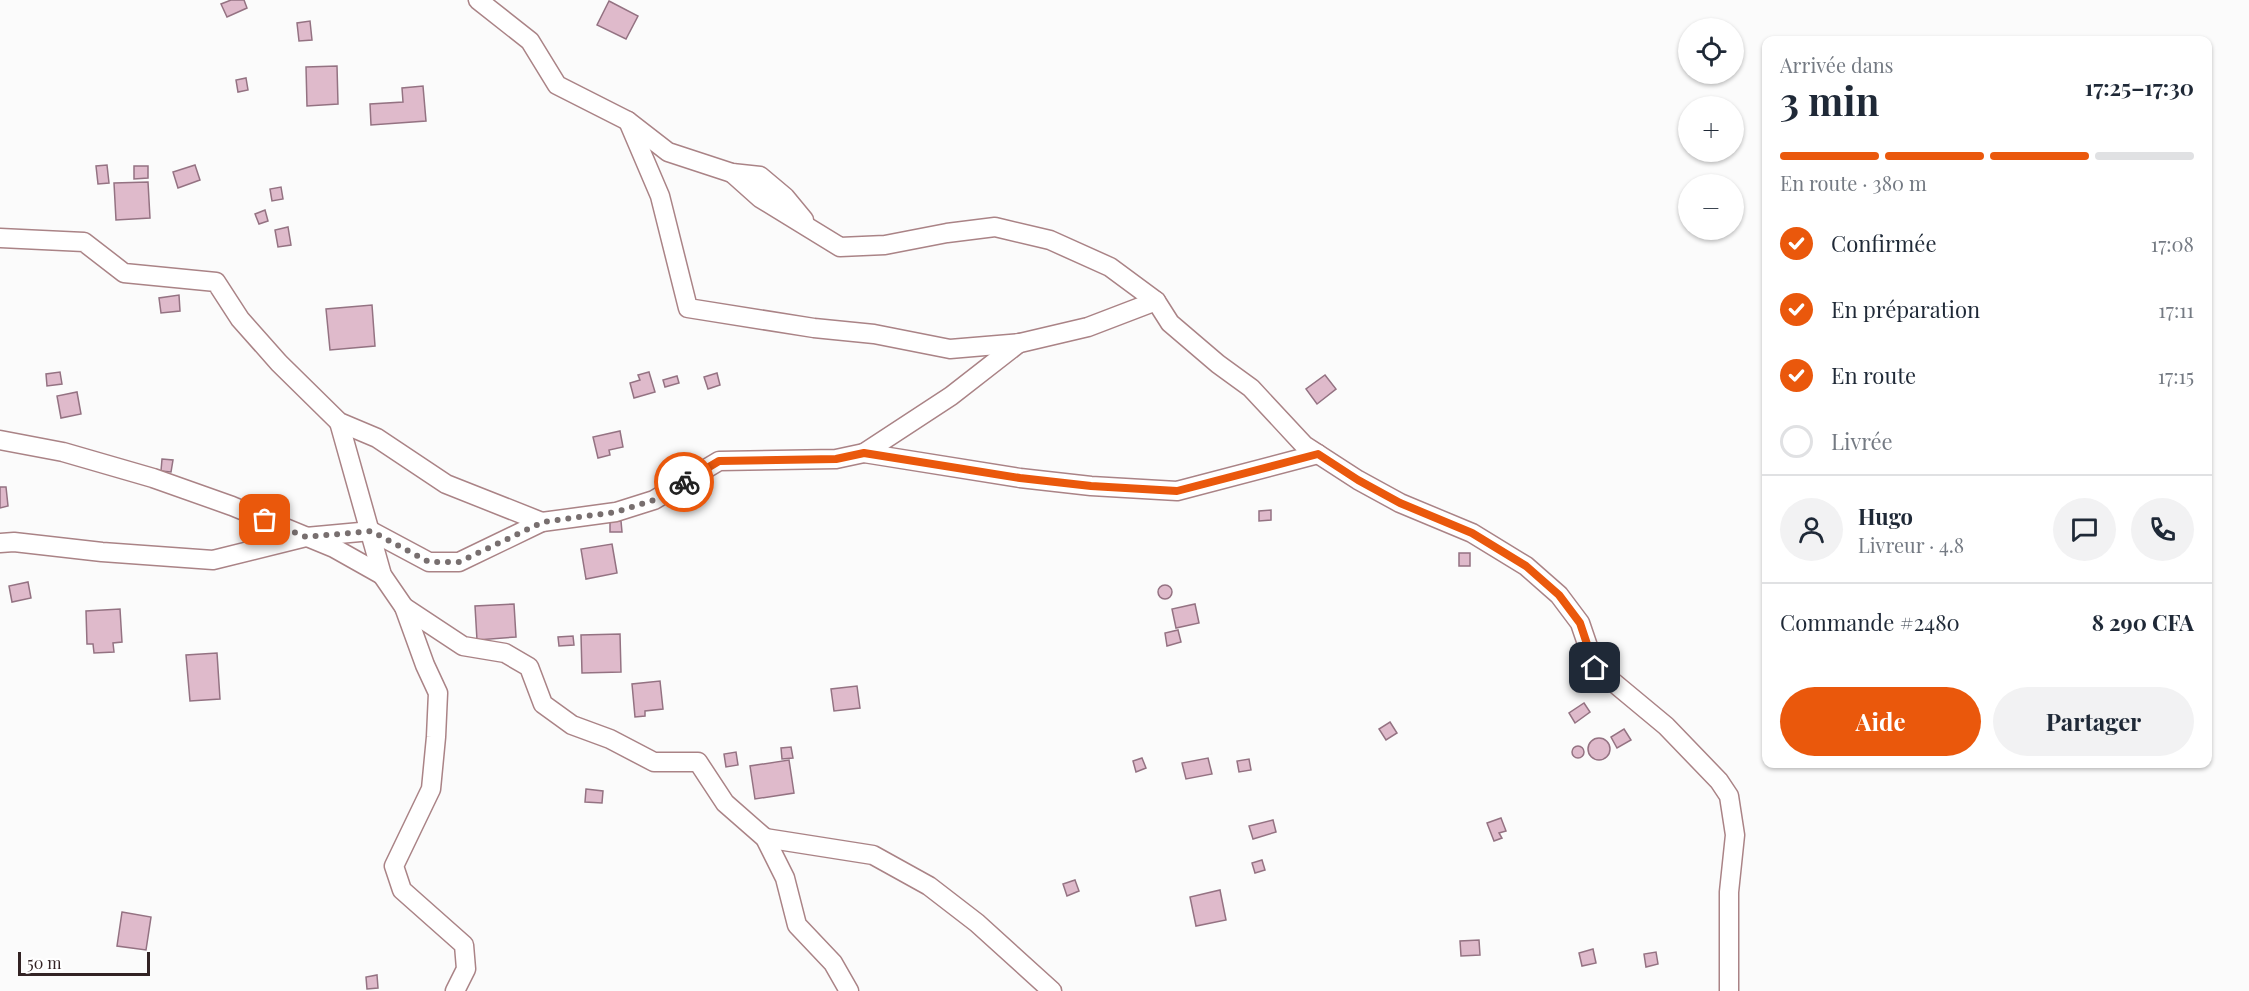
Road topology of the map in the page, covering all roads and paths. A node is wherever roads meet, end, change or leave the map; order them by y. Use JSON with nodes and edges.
{"nodes":[{"id":1,"x":478,"y":0,"type":"edge"},
{"id":2,"x":628,"y":121,"type":"junction"},
{"id":3,"x":0,"y":238,"type":"edge"},
{"id":4,"x":1156,"y":301,"type":"junction"},
{"id":5,"x":1020,"y":343,"type":"junction"},
{"id":6,"x":339,"y":422,"type":"junction"},
{"id":7,"x":0,"y":440,"type":"edge"},
{"id":8,"x":864,"y":453,"type":"junction"},
{"id":9,"x":1318,"y":454,"type":"junction"},
{"id":10,"x":543,"y":522,"type":"junction"},
{"id":11,"x":371,"y":531,"type":"junction"},
{"id":12,"x":306,"y":537,"type":"junction"},
{"id":13,"x":0,"y":543,"type":"edge"},
{"id":14,"x":382,"y":574,"type":"junction"},
{"id":15,"x":404,"y":607,"type":"junction"},
{"id":16,"x":765,"y":838,"type":"junction"},
{"id":17,"x":455,"y":991,"type":"edge"},
{"id":18,"x":849,"y":991,"type":"edge"},
{"id":19,"x":1052,"y":991,"type":"edge"},
{"id":20,"x":1729,"y":991,"type":"edge"}],
"edges":[{"from":1,"to":2,"type":"street"},
{"from":2,"to":4,"type":"street"},
{"from":2,"to":5,"type":"street"},
{"from":3,"to":6,"type":"street"},
{"from":4,"to":5,"type":"street"},
{"from":4,"to":9,"type":"street"},
{"from":5,"to":8,"type":"street"},
{"from":6,"to":10,"type":"street"},
{"from":6,"to":11,"type":"street"},
{"from":7,"to":12,"type":"street"},
{"from":8,"to":9,"type":"street"},
{"from":8,"to":10,"type":"street"},
{"from":9,"to":20,"type":"street"},
{"from":10,"to":11,"type":"street"},
{"from":11,"to":12,"type":"street"},
{"from":11,"to":14,"type":"street"},
{"from":12,"to":13,"type":"street"},
{"from":12,"to":14,"type":"street"},
{"from":14,"to":15,"type":"street"},
{"from":15,"to":16,"type":"street"},
{"from":15,"to":17,"type":"street"},
{"from":16,"to":18,"type":"street"},
{"from":16,"to":19,"type":"street"}]}
